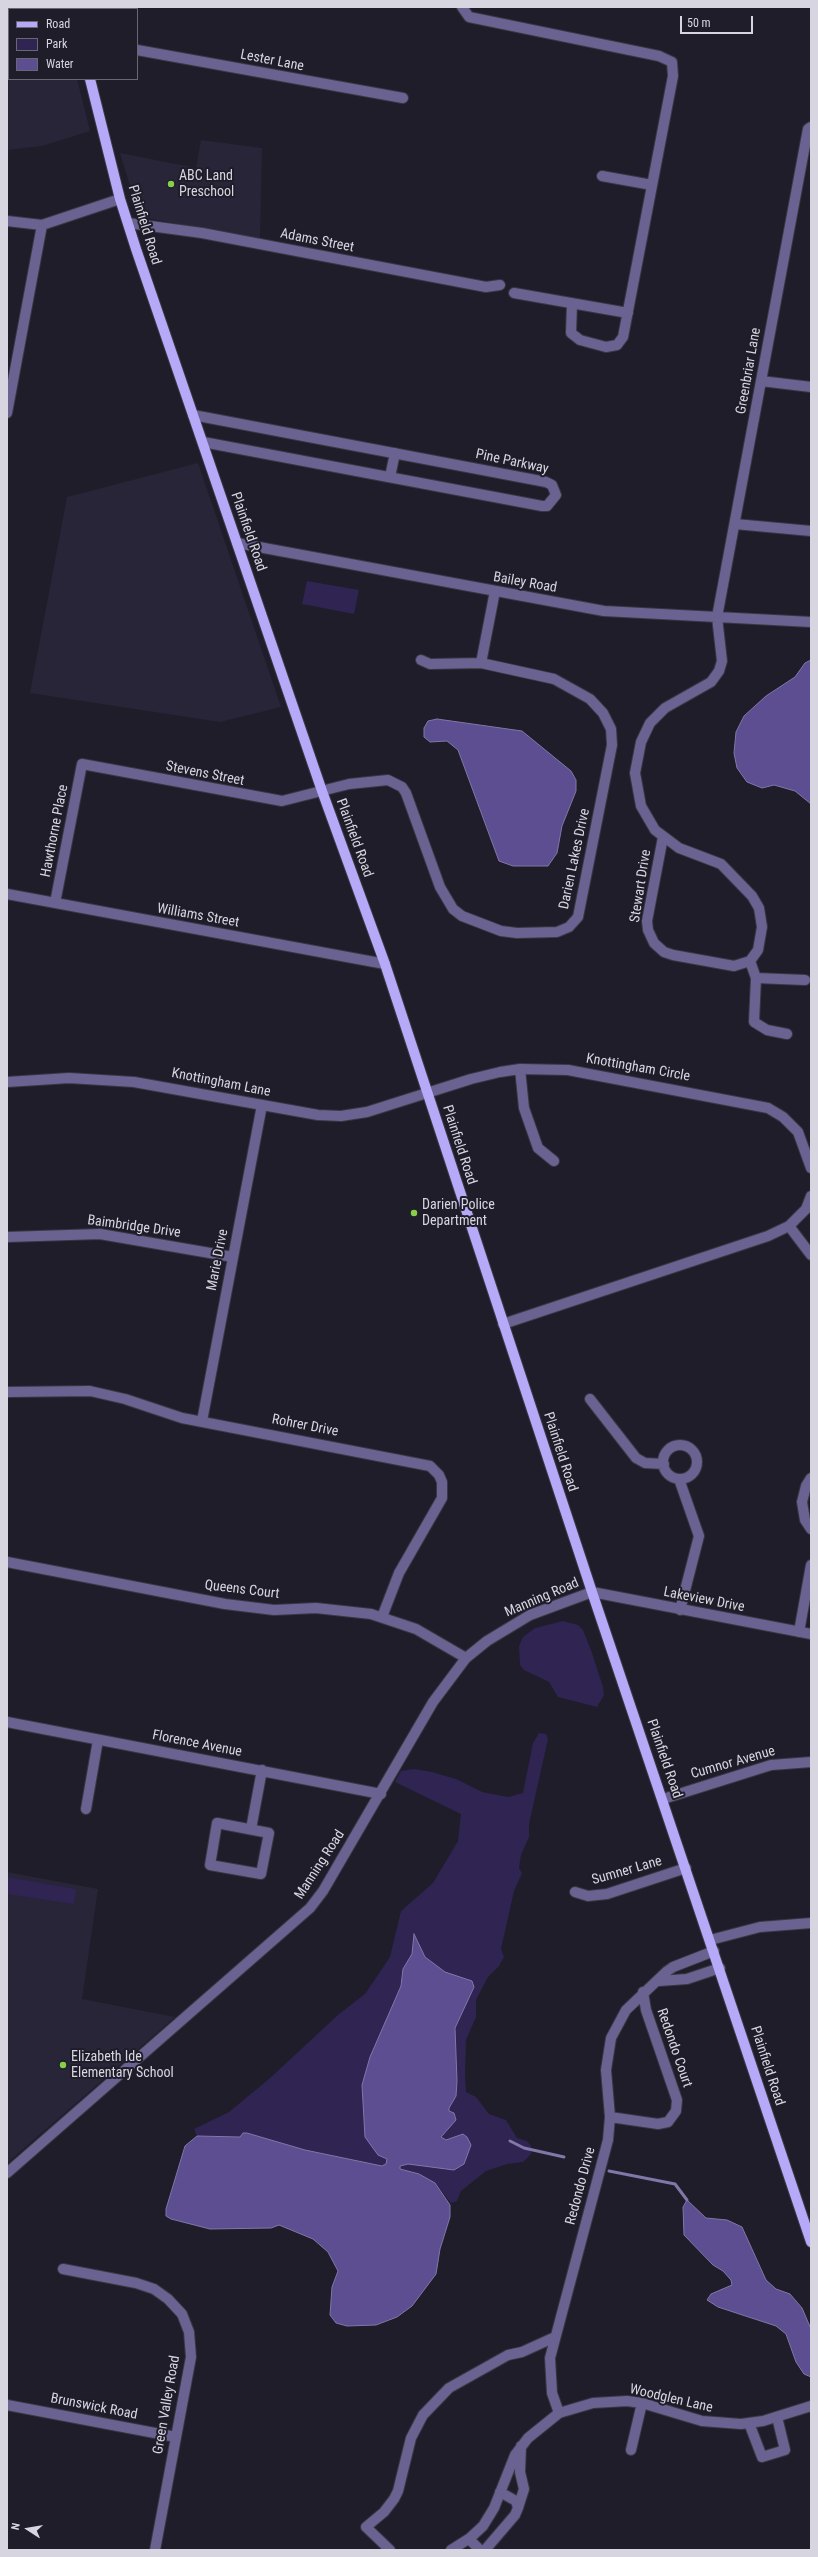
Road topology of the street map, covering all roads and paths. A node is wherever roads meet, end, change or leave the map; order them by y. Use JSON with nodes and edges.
{"nodes":[{"id":1,"x":462,"y":7,"type":"edge"},
{"id":2,"x":138,"y":50,"type":"edge"},
{"id":3,"x":90,"y":80,"type":"edge"},
{"id":4,"x":403,"y":98,"type":"dead end"},
{"id":5,"x":809,"y":128,"type":"edge"},
{"id":6,"x":602,"y":176,"type":"dead end"},
{"id":7,"x":652,"y":185,"type":"junction"},
{"id":8,"x":120,"y":199,"type":"junction"},
{"id":9,"x":7,"y":221,"type":"edge"},
{"id":10,"x":128,"y":223,"type":"junction"},
{"id":11,"x":42,"y":225,"type":"junction"},
{"id":12,"x":500,"y":285,"type":"dead end"},
{"id":13,"x":514,"y":293,"type":"dead end"},
{"id":14,"x":572,"y":303,"type":"junction"},
{"id":15,"x":628,"y":313,"type":"junction"},
{"id":16,"x":762,"y":381,"type":"junction"},
{"id":17,"x":811,"y":387,"type":"edge"},
{"id":18,"x":7,"y":413,"type":"edge"},
{"id":19,"x":193,"y":415,"type":"junction"},
{"id":20,"x":203,"y":442,"type":"junction"},
{"id":21,"x":395,"y":453,"type":"junction"},
{"id":22,"x":390,"y":477,"type":"junction"},
{"id":23,"x":735,"y":524,"type":"junction"},
{"id":24,"x":811,"y":531,"type":"edge"},
{"id":25,"x":237,"y":543,"type":"junction"},
{"id":26,"x":495,"y":591,"type":"junction"},
{"id":27,"x":717,"y":617,"type":"junction"},
{"id":28,"x":811,"y":622,"type":"edge"},
{"id":29,"x":421,"y":660,"type":"dead end"},
{"id":30,"x":481,"y":663,"type":"junction"},
{"id":31,"x":82,"y":764,"type":"joint"},
{"id":32,"x":322,"y":791,"type":"junction"},
{"id":33,"x":663,"y":838,"type":"junction"},
{"id":34,"x":7,"y":894,"type":"edge"},
{"id":35,"x":56,"y":904,"type":"junction"},
{"id":36,"x":750,"y":961,"type":"junction"},
{"id":37,"x":385,"y":964,"type":"junction"},
{"id":38,"x":756,"y":978,"type":"junction"},
{"id":39,"x":806,"y":980,"type":"dead end"},
{"id":40,"x":787,"y":1034,"type":"dead end"},
{"id":41,"x":520,"y":1069,"type":"junction"},
{"id":42,"x":7,"y":1082,"type":"edge"},
{"id":43,"x":427,"y":1093,"type":"junction"},
{"id":44,"x":262,"y":1105,"type":"junction"},
{"id":45,"x":554,"y":1161,"type":"dead end"},
{"id":46,"x":811,"y":1168,"type":"edge"},
{"id":47,"x":811,"y":1196,"type":"edge"},
{"id":48,"x":789,"y":1226,"type":"junction"},
{"id":49,"x":7,"y":1237,"type":"edge"},
{"id":50,"x":811,"y":1255,"type":"edge"},
{"id":51,"x":233,"y":1257,"type":"junction"},
{"id":52,"x":503,"y":1324,"type":"junction"},
{"id":53,"x":7,"y":1392,"type":"edge"},
{"id":54,"x":590,"y":1399,"type":"dead end"},
{"id":55,"x":202,"y":1421,"type":"junction"},
{"id":56,"x":664,"y":1464,"type":"junction"},
{"id":57,"x":811,"y":1478,"type":"edge"},
{"id":58,"x":679,"y":1479,"type":"junction"},
{"id":59,"x":811,"y":1528,"type":"edge"},
{"id":60,"x":7,"y":1562,"type":"edge"},
{"id":61,"x":811,"y":1565,"type":"edge"},
{"id":62,"x":592,"y":1592,"type":"junction"},
{"id":63,"x":680,"y":1610,"type":"junction"},
{"id":64,"x":382,"y":1617,"type":"junction"},
{"id":65,"x":799,"y":1632,"type":"junction"},
{"id":66,"x":811,"y":1634,"type":"edge"},
{"id":67,"x":466,"y":1658,"type":"junction"},
{"id":68,"x":7,"y":1722,"type":"edge"},
{"id":69,"x":98,"y":1740,"type":"junction"},
{"id":70,"x":811,"y":1762,"type":"edge"},
{"id":71,"x":262,"y":1770,"type":"junction"},
{"id":72,"x":381,"y":1794,"type":"junction"},
{"id":73,"x":663,"y":1799,"type":"junction"},
{"id":74,"x":86,"y":1809,"type":"dead end"},
{"id":75,"x":251,"y":1829,"type":"junction"},
{"id":76,"x":686,"y":1868,"type":"junction"},
{"id":77,"x":575,"y":1892,"type":"dead end"},
{"id":78,"x":811,"y":1923,"type":"edge"},
{"id":79,"x":710,"y":1940,"type":"junction"},
{"id":80,"x":714,"y":1951,"type":"junction"},
{"id":81,"x":720,"y":1968,"type":"junction"},
{"id":82,"x":659,"y":1981,"type":"junction"},
{"id":83,"x":643,"y":1992,"type":"junction"},
{"id":84,"x":610,"y":2117,"type":"junction"},
{"id":85,"x":7,"y":2173,"type":"edge"},
{"id":86,"x":811,"y":2242,"type":"edge"},
{"id":87,"x":63,"y":2269,"type":"dead end"},
{"id":88,"x":555,"y":2337,"type":"junction"},
{"id":89,"x":642,"y":2403,"type":"junction"},
{"id":90,"x":7,"y":2405,"type":"edge"},
{"id":91,"x":811,"y":2406,"type":"edge"},
{"id":92,"x":559,"y":2412,"type":"junction"},
{"id":93,"x":777,"y":2417,"type":"junction"},
{"id":94,"x":749,"y":2423,"type":"junction"},
{"id":95,"x":176,"y":2437,"type":"junction"},
{"id":96,"x":521,"y":2446,"type":"junction"},
{"id":97,"x":631,"y":2450,"type":"dead end"},
{"id":98,"x":500,"y":2492,"type":"junction"},
{"id":99,"x":518,"y":2508,"type":"junction"},
{"id":100,"x":469,"y":2539,"type":"junction"},
{"id":101,"x":155,"y":2550,"type":"edge"},
{"id":102,"x":390,"y":2550,"type":"edge"},
{"id":103,"x":451,"y":2550,"type":"edge"},
{"id":104,"x":480,"y":2550,"type":"edge"},
{"id":105,"x":485,"y":2550,"type":"edge"}],
"edges":[{"from":1,"to":7,"type":"street"},
{"from":2,"to":4,"type":"street","name":"Lester Lane"},
{"from":3,"to":8,"type":"main road","name":"Plainfield Road"},
{"from":5,"to":16,"type":"street","name":"Greenbriar Lane"},
{"from":6,"to":7,"type":"street"},
{"from":7,"to":15,"type":"street"},
{"from":8,"to":10,"type":"main road","name":"Plainfield Road"},
{"from":8,"to":11,"type":"street"},
{"from":9,"to":11,"type":"street"},
{"from":10,"to":12,"type":"street","name":"Adams Street"},
{"from":10,"to":19,"type":"main road","name":"Plainfield Road"},
{"from":11,"to":18,"type":"street"},
{"from":13,"to":14,"type":"street"},
{"from":14,"to":15,"type":"street"},
{"from":14,"to":15,"type":"street"},
{"from":16,"to":17,"type":"street"},
{"from":16,"to":23,"type":"street","name":"Greenbriar Lane"},
{"from":19,"to":20,"type":"main road","name":"Plainfield Road"},
{"from":19,"to":21,"type":"street","name":"Pine Parkway"},
{"from":20,"to":22,"type":"street","name":"Pine Parkway"},
{"from":20,"to":25,"type":"main road","name":"Plainfield Road"},
{"from":21,"to":22,"type":"street"},
{"from":21,"to":22,"type":"street","name":"Pine Parkway"},
{"from":23,"to":24,"type":"street"},
{"from":23,"to":27,"type":"street","name":"Greenbriar Lane"},
{"from":25,"to":26,"type":"street","name":"Bailey Road"},
{"from":25,"to":32,"type":"main road","name":"Plainfield Road"},
{"from":26,"to":27,"type":"street","name":"Bailey Road"},
{"from":26,"to":30,"type":"street"},
{"from":27,"to":28,"type":"street","name":"Bailey Road"},
{"from":27,"to":33,"type":"street","name":"Stewart Drive"},
{"from":29,"to":30,"type":"street","name":"Darien Lakes Drive"},
{"from":30,"to":32,"type":"street","name":"Darien Lakes Drive"},
{"from":31,"to":32,"type":"street","name":"Stevens Street"},
{"from":31,"to":35,"type":"street","name":"Hawthorne Place"},
{"from":32,"to":37,"type":"main road","name":"Plainfield Road"},
{"from":33,"to":36,"type":"street","name":"Stewart Drive"},
{"from":33,"to":36,"type":"street","name":"Stewart Drive"},
{"from":34,"to":35,"type":"street","name":"Williams Street"},
{"from":35,"to":37,"type":"street","name":"Williams Street"},
{"from":36,"to":38,"type":"street"},
{"from":37,"to":43,"type":"main road","name":"Plainfield Road"},
{"from":38,"to":39,"type":"street"},
{"from":38,"to":40,"type":"street"},
{"from":41,"to":43,"type":"street","name":"Knottingham Circle"},
{"from":41,"to":45,"type":"street"},
{"from":41,"to":46,"type":"street","name":"Knottingham Circle"},
{"from":42,"to":44,"type":"street","name":"Knottingham Lane"},
{"from":43,"to":44,"type":"street","name":"Knottingham Lane"},
{"from":43,"to":52,"type":"main road","name":"Plainfield Road"},
{"from":44,"to":51,"type":"street","name":"Marie Drive"},
{"from":47,"to":48,"type":"street"},
{"from":48,"to":50,"type":"street"},
{"from":48,"to":52,"type":"street"},
{"from":49,"to":51,"type":"street","name":"Baimbridge Drive"},
{"from":51,"to":55,"type":"street","name":"Marie Drive"},
{"from":52,"to":62,"type":"main road","name":"Plainfield Road"},
{"from":53,"to":55,"type":"street","name":"Rohrer Drive"},
{"from":54,"to":56,"type":"street"},
{"from":55,"to":64,"type":"street","name":"Rohrer Drive"},
{"from":56,"to":58,"type":"street"},
{"from":56,"to":58,"type":"street"},
{"from":57,"to":59,"type":"street"},
{"from":58,"to":63,"type":"street"},
{"from":60,"to":64,"type":"street","name":"Queens Court"},
{"from":61,"to":65,"type":"street"},
{"from":62,"to":63,"type":"street","name":"Lakeview Drive"},
{"from":62,"to":67,"type":"street","name":"Manning Road"},
{"from":62,"to":73,"type":"main road","name":"Plainfield Road"},
{"from":63,"to":65,"type":"street","name":"Lakeview Drive"},
{"from":64,"to":67,"type":"street","name":"Queens Court"},
{"from":65,"to":66,"type":"street","name":"Lakeview Drive"},
{"from":67,"to":72,"type":"street","name":"Manning Road"},
{"from":68,"to":69,"type":"street","name":"Florence Avenue"},
{"from":69,"to":71,"type":"street","name":"Florence Avenue"},
{"from":69,"to":74,"type":"street"},
{"from":70,"to":73,"type":"street","name":"Cumnor Avenue"},
{"from":71,"to":72,"type":"street","name":"Florence Avenue"},
{"from":71,"to":75,"type":"street"},
{"from":72,"to":85,"type":"street","name":"Manning Road"},
{"from":73,"to":76,"type":"main road","name":"Plainfield Road"},
{"from":75,"to":75,"type":"street"},
{"from":76,"to":77,"type":"street","name":"Sumner Lane"},
{"from":76,"to":79,"type":"main road","name":"Plainfield Road"},
{"from":78,"to":79,"type":"street"},
{"from":79,"to":80,"type":"main road","name":"Plainfield Road"},
{"from":80,"to":81,"type":"main road","name":"Plainfield Road"},
{"from":80,"to":82,"type":"street","name":"Redondo Drive"},
{"from":81,"to":82,"type":"street"},
{"from":81,"to":86,"type":"main road","name":"Plainfield Road"},
{"from":82,"to":83,"type":"street","name":"Redondo Drive"},
{"from":83,"to":84,"type":"street","name":"Redondo Drive"},
{"from":83,"to":84,"type":"street","name":"Redondo Court"},
{"from":84,"to":88,"type":"street","name":"Redondo Drive"},
{"from":87,"to":95,"type":"street","name":"Green Valley Road"},
{"from":88,"to":92,"type":"street","name":"Redondo Drive"},
{"from":88,"to":102,"type":"street"},
{"from":89,"to":92,"type":"street","name":"Woodglen Lane"},
{"from":89,"to":94,"type":"street","name":"Woodglen Lane"},
{"from":89,"to":97,"type":"street"},
{"from":90,"to":95,"type":"street","name":"Brunswick Road"},
{"from":91,"to":93,"type":"street","name":"Woodglen Lane"},
{"from":92,"to":96,"type":"street","name":"Woodglen Lane"},
{"from":93,"to":94,"type":"street","name":"Woodglen Lane"},
{"from":93,"to":94,"type":"street"},
{"from":95,"to":101,"type":"street","name":"Green Valley Road"},
{"from":96,"to":98,"type":"street","name":"Woodglen Lane"},
{"from":96,"to":99,"type":"street"},
{"from":98,"to":99,"type":"street"},
{"from":98,"to":100,"type":"street","name":"Woodglen Lane"},
{"from":99,"to":105,"type":"street"},
{"from":100,"to":103,"type":"street","name":"Woodglen Lane"},
{"from":100,"to":104,"type":"street"}]}
